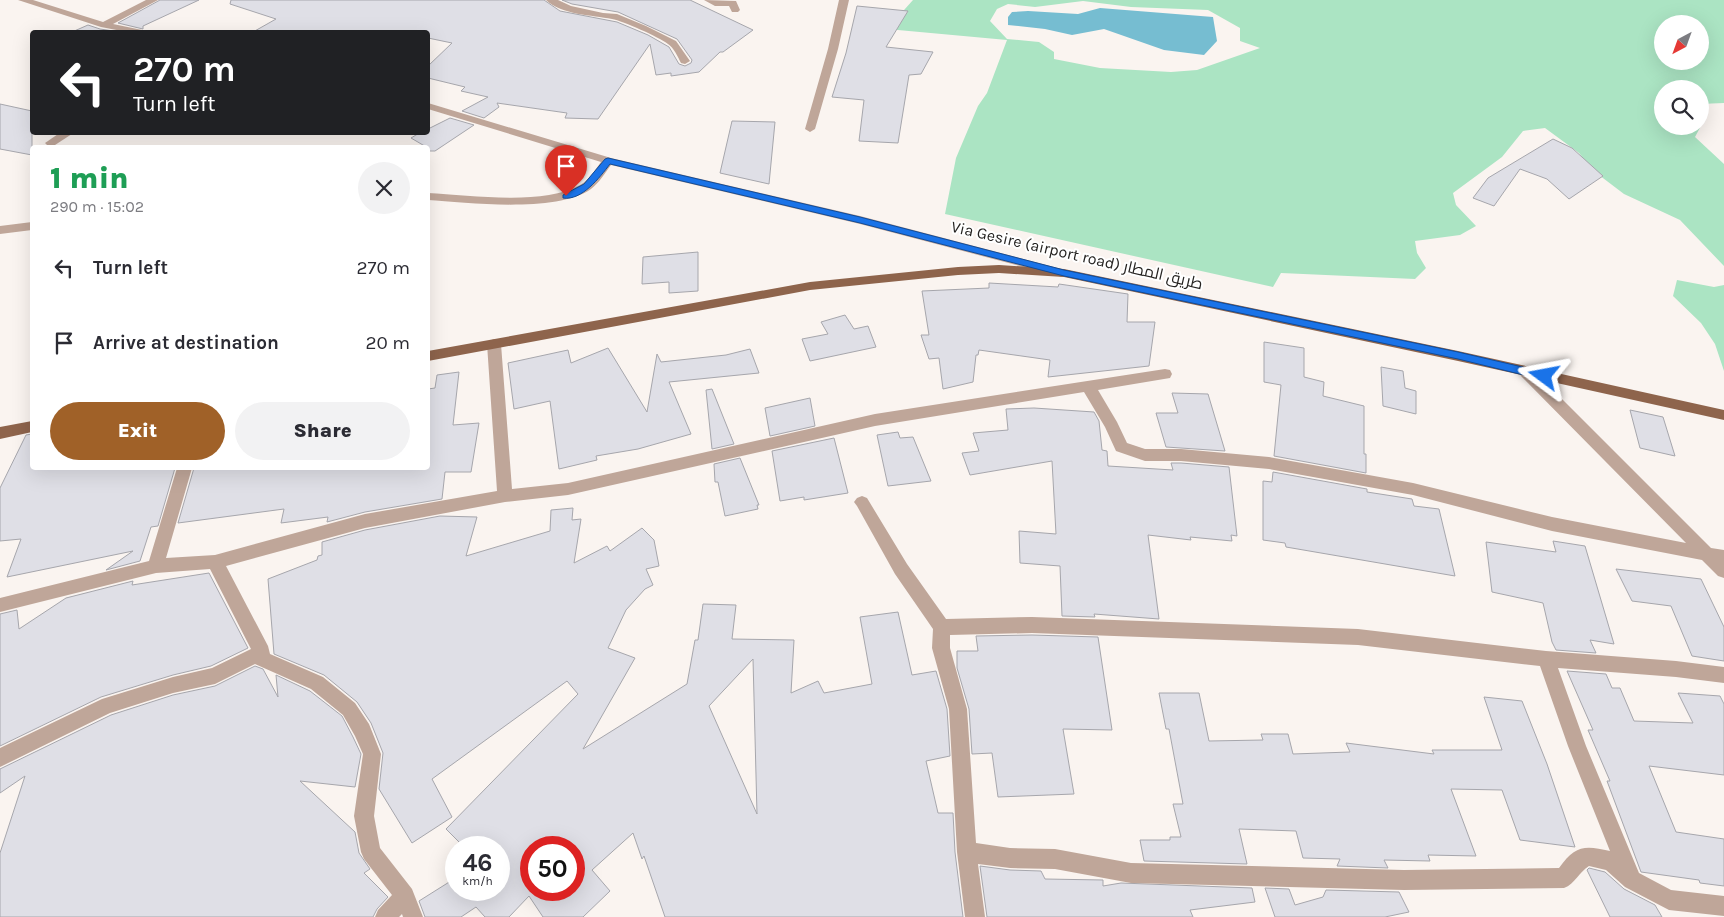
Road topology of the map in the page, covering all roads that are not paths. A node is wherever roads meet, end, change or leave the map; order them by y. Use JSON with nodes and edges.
{"nodes":[{"id":1,"x":23,"y":0,"type":"edge"},
{"id":2,"x":153,"y":0,"type":"edge"},
{"id":3,"x":551,"y":0,"type":"edge"},
{"id":4,"x":709,"y":0,"type":"edge"},
{"id":5,"x":844,"y":0,"type":"edge"},
{"id":6,"x":735,"y":10,"type":"dead end"},
{"id":7,"x":104,"y":25,"type":"junction"},
{"id":8,"x":129,"y":30,"type":"edge"},
{"id":9,"x":685,"y":61,"type":"dead end"},
{"id":10,"x":430,"y":107,"type":"edge"},
{"id":11,"x":810,"y":129,"type":"dead end"},
{"id":12,"x":65,"y":135,"type":"edge"},
{"id":13,"x":51,"y":143,"type":"dead end"},
{"id":14,"x":608,"y":161,"type":"junction"},
{"id":15,"x":430,"y":197,"type":"edge"},
{"id":16,"x":30,"y":226,"type":"edge"},
{"id":17,"x":0,"y":230,"type":"edge"},
{"id":18,"x":1064,"y":273,"type":"junction"},
{"id":19,"x":494,"y":344,"type":"junction"},
{"id":20,"x":430,"y":356,"type":"edge"},
{"id":21,"x":1526,"y":372,"type":"junction"},
{"id":22,"x":1165,"y":374,"type":"dead end"},
{"id":23,"x":1088,"y":386,"type":"junction"},
{"id":24,"x":1724,"y":415,"type":"edge"},
{"id":25,"x":30,"y":428,"type":"edge"},
{"id":26,"x":0,"y":433,"type":"edge"},
{"id":27,"x":183,"y":470,"type":"edge"},
{"id":28,"x":505,"y":496,"type":"junction"},
{"id":29,"x":862,"y":502,"type":"dead end"},
{"id":30,"x":1706,"y":552,"type":"junction"},
{"id":31,"x":1724,"y":557,"type":"edge"},
{"id":32,"x":215,"y":562,"type":"junction"},
{"id":33,"x":156,"y":566,"type":"junction"},
{"id":34,"x":1724,"y":571,"type":"edge"},
{"id":35,"x":0,"y":605,"type":"edge"},
{"id":36,"x":942,"y":627,"type":"junction"},
{"id":37,"x":262,"y":652,"type":"junction"},
{"id":38,"x":1546,"y":658,"type":"junction"},
{"id":39,"x":1724,"y":675,"type":"edge"},
{"id":40,"x":0,"y":758,"type":"edge"},
{"id":41,"x":967,"y":852,"type":"junction"},
{"id":42,"x":1632,"y":880,"type":"junction"},
{"id":43,"x":405,"y":896,"type":"junction"},
{"id":44,"x":1724,"y":906,"type":"edge"},
{"id":45,"x":386,"y":917,"type":"edge"},
{"id":46,"x":413,"y":917,"type":"edge"},
{"id":47,"x":976,"y":917,"type":"edge"}],
"edges":[{"from":1,"to":7,"type":"street"},
{"from":2,"to":7,"type":"street"},
{"from":3,"to":9,"type":"street"},
{"from":4,"to":6,"type":"street"},
{"from":5,"to":11,"type":"street"},
{"from":7,"to":8,"type":"street"},
{"from":10,"to":14,"type":"street","name":"Via Gesire (airport road) طريق المطار"},
{"from":12,"to":13,"type":"street"},
{"from":14,"to":15,"type":"street"},
{"from":14,"to":18,"type":"street","name":"Via Gesire (airport road) طريق المطار"},
{"from":16,"to":17,"type":"street"},
{"from":18,"to":19,"type":"main road"},
{"from":18,"to":21,"type":"main road","name":"Via Gesire (airport road) طريق المطار"},
{"from":19,"to":20,"type":"main road"},
{"from":19,"to":28,"type":"street"},
{"from":21,"to":24,"type":"main road","name":"Via Gesire (airport road) طريق المطار"},
{"from":21,"to":30,"type":"street"},
{"from":22,"to":23,"type":"street"},
{"from":23,"to":28,"type":"street"},
{"from":23,"to":30,"type":"street"},
{"from":25,"to":26,"type":"main road"},
{"from":27,"to":33,"type":"street"},
{"from":28,"to":32,"type":"street"},
{"from":29,"to":36,"type":"street"},
{"from":30,"to":31,"type":"street"},
{"from":30,"to":34,"type":"street"},
{"from":32,"to":33,"type":"street"},
{"from":32,"to":37,"type":"street"},
{"from":33,"to":35,"type":"street"},
{"from":36,"to":38,"type":"street"},
{"from":36,"to":41,"type":"street"},
{"from":37,"to":40,"type":"street"},
{"from":37,"to":43,"type":"street"},
{"from":38,"to":39,"type":"street"},
{"from":38,"to":42,"type":"street"},
{"from":41,"to":42,"type":"street"},
{"from":41,"to":47,"type":"street"},
{"from":42,"to":44,"type":"street"},
{"from":43,"to":45,"type":"street"},
{"from":43,"to":46,"type":"street"}]}
